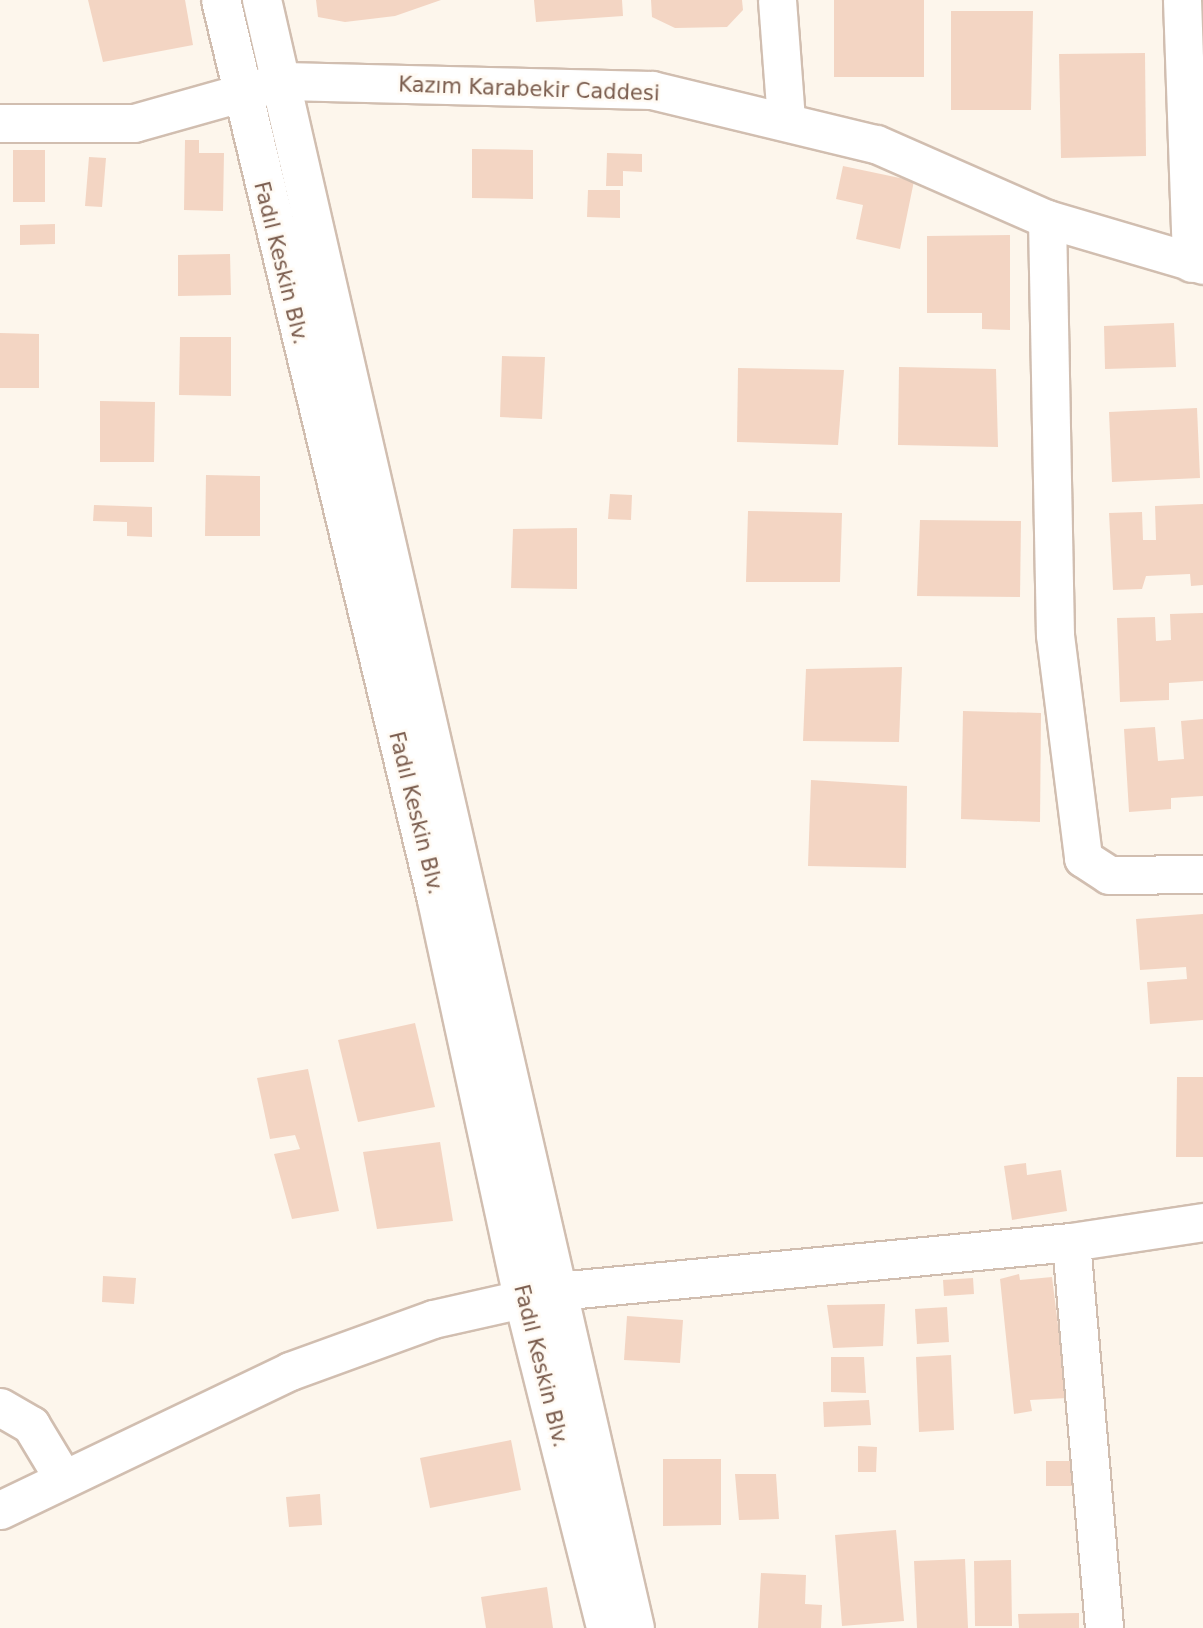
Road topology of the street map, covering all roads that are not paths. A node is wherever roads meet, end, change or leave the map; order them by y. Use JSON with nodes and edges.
{"nodes":[{"id":1,"x":221,"y":0,"type":"edge"},
{"id":2,"x":262,"y":0,"type":"edge"},
{"id":3,"x":777,"y":0,"type":"edge"},
{"id":4,"x":1182,"y":0,"type":"edge"},
{"id":5,"x":283,"y":80,"type":"junction"},
{"id":6,"x":242,"y":91,"type":"junction"},
{"id":7,"x":786,"y":120,"type":"junction"},
{"id":8,"x":0,"y":122,"type":"edge"},
{"id":9,"x":1047,"y":219,"type":"junction"},
{"id":10,"x":1197,"y":264,"type":"edge"},
{"id":11,"x":1203,"y":874,"type":"edge"},
{"id":12,"x":1203,"y":1222,"type":"edge"},
{"id":13,"x":1071,"y":1242,"type":"junction"},
{"id":14,"x":540,"y":1294,"type":"junction"},
{"id":15,"x":0,"y":1407,"type":"edge"},
{"id":16,"x":63,"y":1478,"type":"junction"},
{"id":17,"x":0,"y":1510,"type":"edge"},
{"id":18,"x":607,"y":1628,"type":"edge"},
{"id":19,"x":635,"y":1628,"type":"edge"},
{"id":20,"x":1104,"y":1628,"type":"edge"}],
"edges":[{"from":1,"to":6,"type":"street","name":"Fadıl Keskin Blv."},
{"from":2,"to":5,"type":"street","name":"Fadıl Keskin Blv."},
{"from":3,"to":7,"type":"street"},
{"from":4,"to":10,"type":"street"},
{"from":5,"to":6,"type":"street","name":"Kazım Karabekir Caddesi"},
{"from":5,"to":7,"type":"street","name":"Kazım Karabekir Caddesi"},
{"from":5,"to":14,"type":"street","name":"Fadıl Keskin Blv."},
{"from":6,"to":8,"type":"street","name":"Kazım Karabekir Caddesi"},
{"from":6,"to":14,"type":"street","name":"Fadıl Keskin Blv."},
{"from":7,"to":9,"type":"street","name":"Kazım Karabekir Caddesi"},
{"from":9,"to":10,"type":"street","name":"Kazım Karabekir Caddesi"},
{"from":9,"to":11,"type":"street"},
{"from":12,"to":13,"type":"street"},
{"from":13,"to":14,"type":"street"},
{"from":13,"to":20,"type":"street"},
{"from":14,"to":16,"type":"street"},
{"from":14,"to":18,"type":"street","name":"Fadıl Keskin Blv."},
{"from":14,"to":19,"type":"street","name":"Fadıl Keskin Blv."},
{"from":15,"to":16,"type":"street"},
{"from":16,"to":17,"type":"street"}]}
